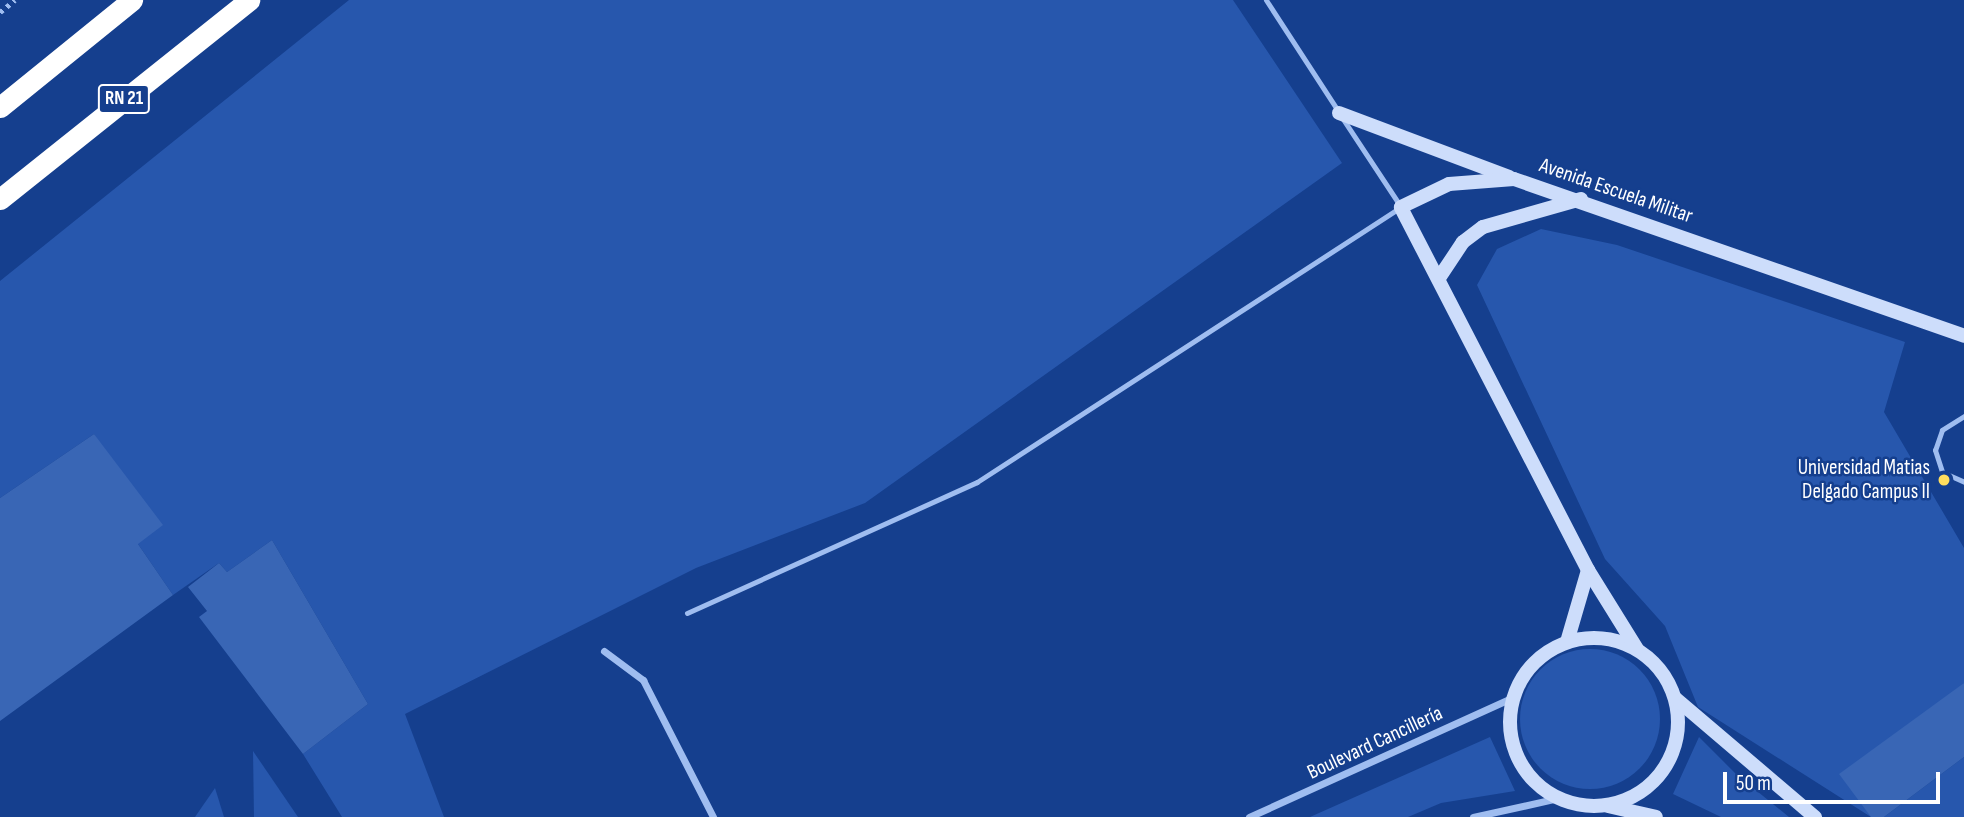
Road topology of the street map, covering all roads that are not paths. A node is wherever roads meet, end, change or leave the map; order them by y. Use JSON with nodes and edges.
{"nodes":[{"id":1,"x":132,"y":0,"type":"edge"},
{"id":2,"x":250,"y":0,"type":"edge"},
{"id":3,"x":1266,"y":0,"type":"edge"},
{"id":4,"x":0,"y":107,"type":"edge"},
{"id":5,"x":1339,"y":113,"type":"junction"},
{"id":6,"x":1514,"y":179,"type":"junction"},
{"id":7,"x":0,"y":199,"type":"edge"},
{"id":8,"x":1583,"y":199,"type":"junction"},
{"id":9,"x":1401,"y":207,"type":"junction"},
{"id":10,"x":1439,"y":278,"type":"junction"},
{"id":11,"x":1964,"y":336,"type":"edge"},
{"id":12,"x":1964,"y":416,"type":"edge"},
{"id":13,"x":1964,"y":482,"type":"edge"},
{"id":14,"x":1588,"y":570,"type":"junction"},
{"id":15,"x":687,"y":613,"type":"dead end"},
{"id":16,"x":1567,"y":642,"type":"junction"},
{"id":17,"x":1637,"y":649,"type":"junction"},
{"id":18,"x":604,"y":651,"type":"dead end"},
{"id":19,"x":1513,"y":697,"type":"junction"},
{"id":20,"x":1675,"y":698,"type":"junction"},
{"id":21,"x":1559,"y":798,"type":"junction"},
{"id":22,"x":1603,"y":805,"type":"junction"},
{"id":23,"x":712,"y":817,"type":"edge"},
{"id":24,"x":1249,"y":817,"type":"edge"},
{"id":25,"x":1473,"y":817,"type":"edge"},
{"id":26,"x":1656,"y":817,"type":"edge"},
{"id":27,"x":1815,"y":817,"type":"edge"}],
"edges":[{"from":1,"to":4,"type":"highway"},
{"from":2,"to":7,"type":"highway","number":"RN 21"},
{"from":3,"to":5,"type":"lane"},
{"from":5,"to":6,"type":"street"},
{"from":5,"to":9,"type":"lane"},
{"from":6,"to":8,"type":"street","name":"Avenida Escuela Militar"},
{"from":6,"to":9,"type":"street","name":"Avenida Escuela Militar"},
{"from":8,"to":10,"type":"street"},
{"from":8,"to":11,"type":"street","name":"Avenida Escuela Militar"},
{"from":9,"to":10,"type":"street"},
{"from":9,"to":15,"type":"lane"},
{"from":10,"to":14,"type":"street"},
{"from":12,"to":13,"type":"lane"},
{"from":14,"to":16,"type":"street"},
{"from":14,"to":17,"type":"street"},
{"from":16,"to":17,"type":"street"},
{"from":16,"to":19,"type":"street"},
{"from":17,"to":20,"type":"street"},
{"from":18,"to":23,"type":"street"},
{"from":19,"to":21,"type":"street"},
{"from":19,"to":24,"type":"street","name":"Boulevard Cancillería"},
{"from":20,"to":22,"type":"street"},
{"from":20,"to":27,"type":"street"},
{"from":21,"to":22,"type":"street"},
{"from":21,"to":25,"type":"street"},
{"from":22,"to":26,"type":"street"}]}
